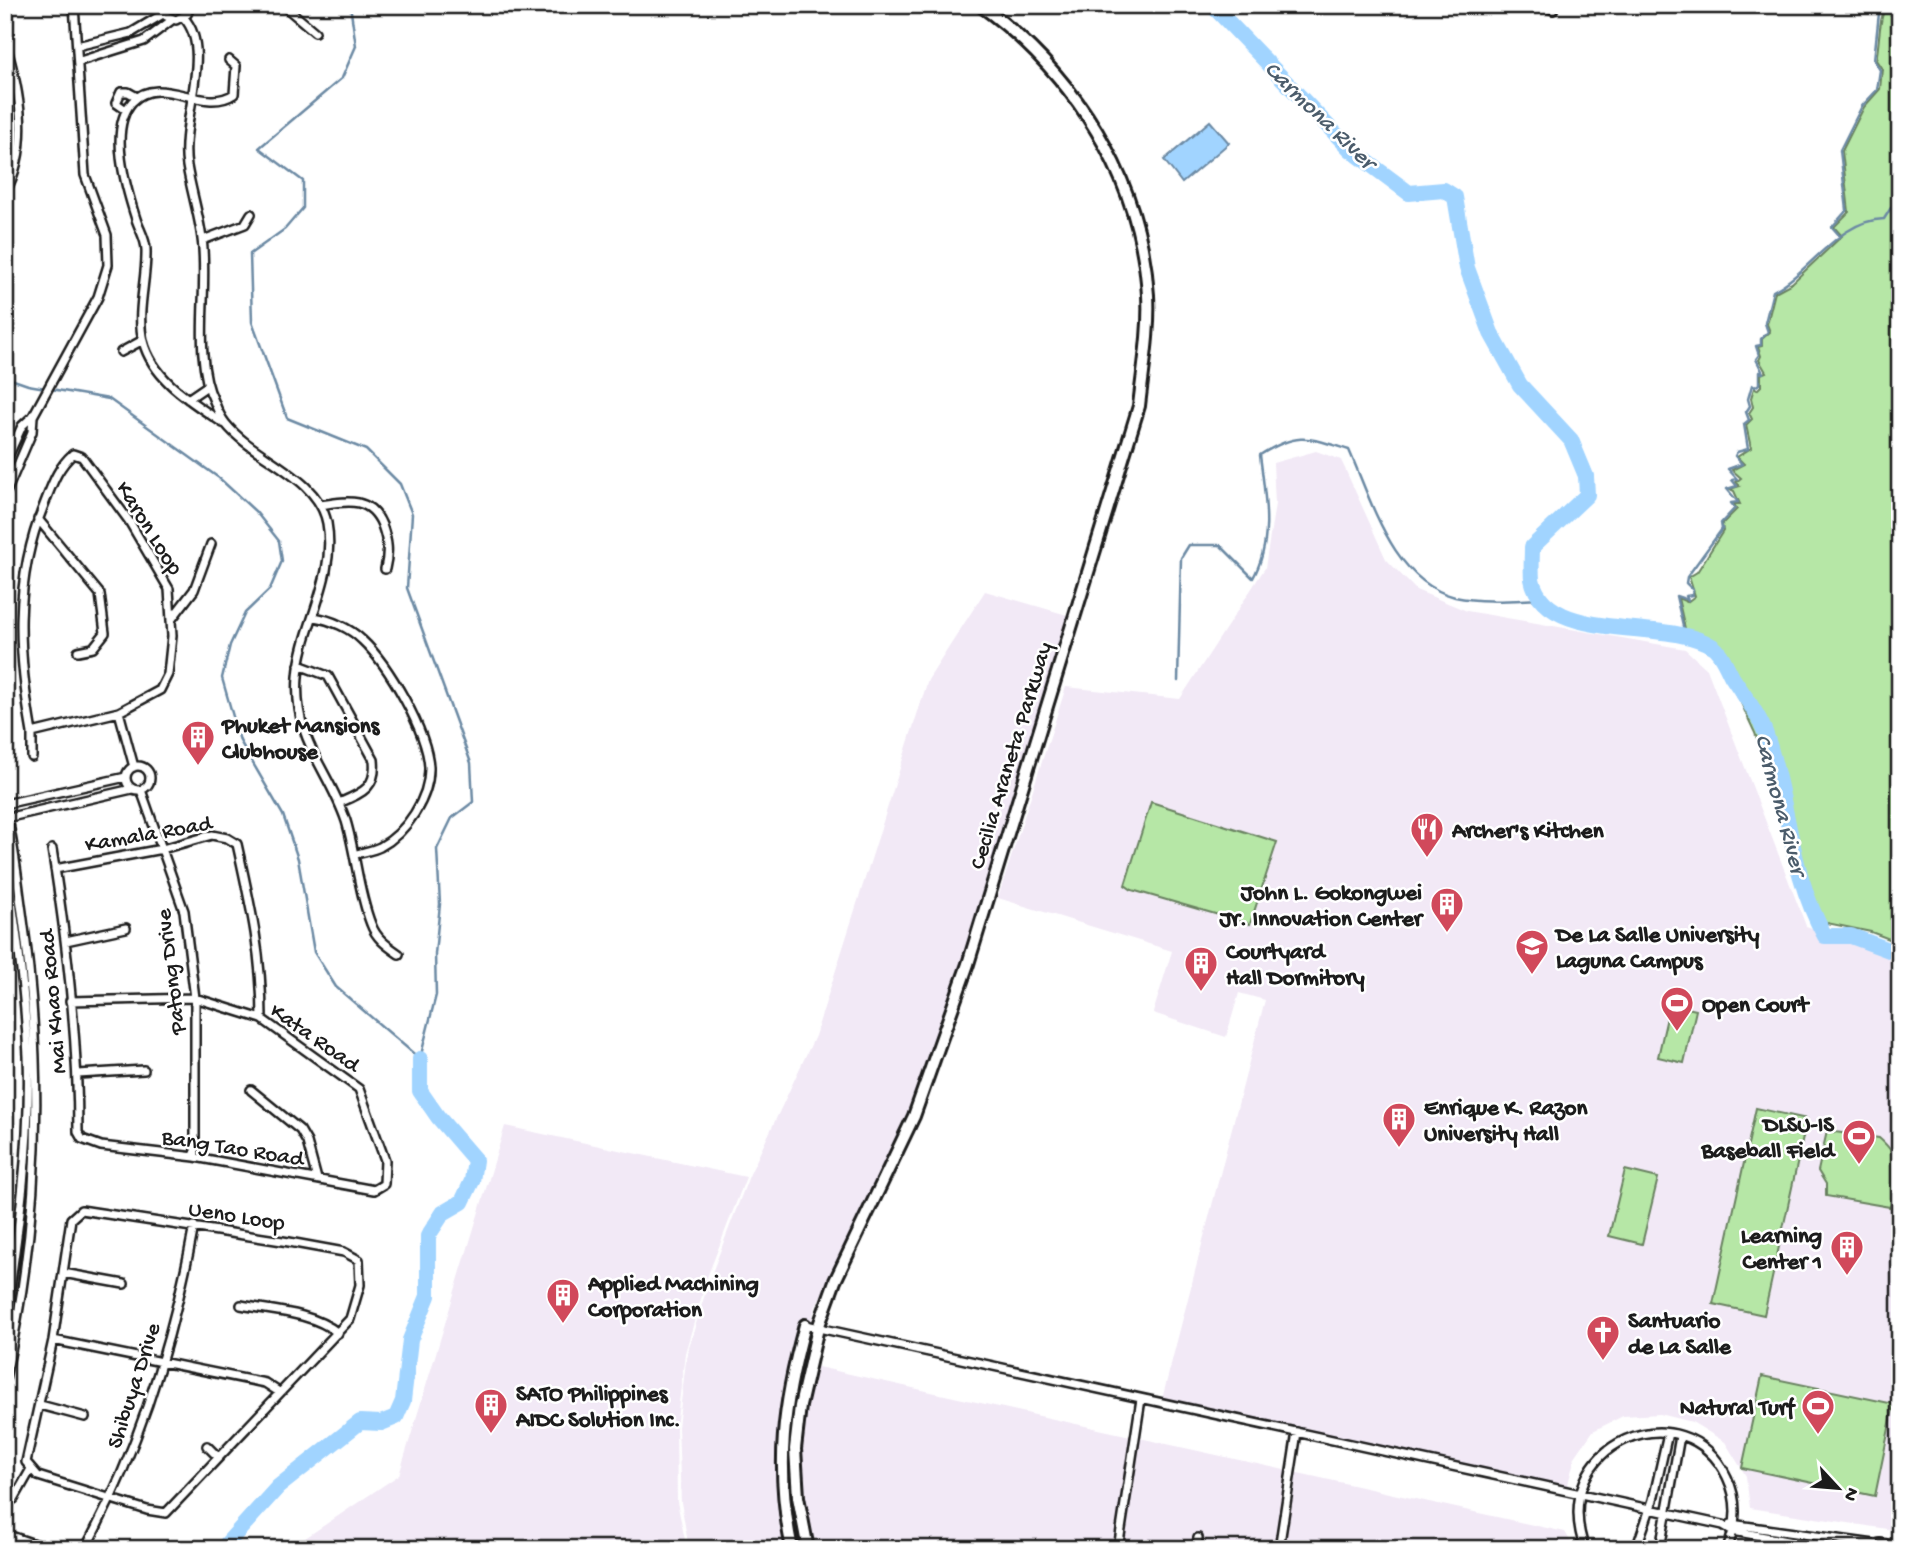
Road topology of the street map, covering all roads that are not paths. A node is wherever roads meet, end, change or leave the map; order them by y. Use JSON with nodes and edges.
{"nodes":[{"id":1,"x":74,"y":5,"type":"edge"},
{"id":2,"x":161,"y":5,"type":"edge"},
{"id":3,"x":191,"y":5,"type":"edge"},
{"id":4,"x":283,"y":5,"type":"edge"},
{"id":5,"x":980,"y":5,"type":"edge"},
{"id":6,"x":1544,"y":5,"type":"edge"},
{"id":7,"x":1553,"y":10,"type":"dead end"},
{"id":8,"x":163,"y":14,"type":"junction"},
{"id":9,"x":184,"y":18,"type":"junction"},
{"id":10,"x":172,"y":20,"type":"junction"},
{"id":11,"x":314,"y":32,"type":"dead end"},
{"id":12,"x":5,"y":42,"type":"edge"},
{"id":13,"x":77,"y":46,"type":"junction"},
{"id":14,"x":229,"y":60,"type":"dead end"},
{"id":15,"x":80,"y":61,"type":"junction"},
{"id":16,"x":137,"y":97,"type":"junction"},
{"id":17,"x":192,"y":99,"type":"junction"},
{"id":18,"x":126,"y":110,"type":"junction"},
{"id":19,"x":5,"y":193,"type":"edge"},
{"id":20,"x":251,"y":214,"type":"dead end"},
{"id":21,"x":203,"y":240,"type":"junction"},
{"id":22,"x":143,"y":340,"type":"junction"},
{"id":23,"x":121,"y":352,"type":"dead end"},
{"id":24,"x":206,"y":386,"type":"junction"},
{"id":25,"x":188,"y":398,"type":"junction"},
{"id":26,"x":33,"y":416,"type":"junction"},
{"id":27,"x":227,"y":425,"type":"junction"},
{"id":28,"x":5,"y":463,"type":"edge"},
{"id":29,"x":5,"y":495,"type":"edge"},
{"id":30,"x":320,"y":505,"type":"junction"},
{"id":31,"x":38,"y":519,"type":"junction"},
{"id":32,"x":211,"y":544,"type":"dead end"},
{"id":33,"x":385,"y":569,"type":"dead end"},
{"id":34,"x":314,"y":617,"type":"junction"},
{"id":35,"x":171,"y":620,"type":"junction"},
{"id":36,"x":78,"y":651,"type":"dead end"},
{"id":37,"x":299,"y":665,"type":"junction"},
{"id":38,"x":119,"y":712,"type":"junction"},
{"id":39,"x":32,"y":733,"type":"junction"},
{"id":40,"x":32,"y":757,"type":"dead end"},
{"id":41,"x":134,"y":767,"type":"junction"},
{"id":42,"x":126,"y":777,"type":"junction"},
{"id":43,"x":132,"y":789,"type":"junction"},
{"id":44,"x":141,"y":790,"type":"junction"},
{"id":45,"x":339,"y":803,"type":"junction"},
{"id":46,"x":5,"y":806,"type":"edge"},
{"id":47,"x":7,"y":818,"type":"edge"},
{"id":48,"x":52,"y":849,"type":"dead end"},
{"id":49,"x":162,"y":849,"type":"junction"},
{"id":50,"x":5,"y":854,"type":"edge"},
{"id":51,"x":354,"y":855,"type":"junction"},
{"id":52,"x":55,"y":869,"type":"junction"},
{"id":53,"x":126,"y":928,"type":"dead end"},
{"id":54,"x":66,"y":942,"type":"junction"},
{"id":55,"x":399,"y":954,"type":"dead end"},
{"id":56,"x":195,"y":998,"type":"junction"},
{"id":57,"x":70,"y":1002,"type":"junction"},
{"id":58,"x":262,"y":1019,"type":"junction"},
{"id":59,"x":144,"y":1070,"type":"dead end"},
{"id":60,"x":78,"y":1074,"type":"junction"},
{"id":61,"x":251,"y":1090,"type":"dead end"},
{"id":62,"x":78,"y":1132,"type":"joint"},
{"id":63,"x":195,"y":1157,"type":"junction"},
{"id":64,"x":317,"y":1179,"type":"junction"},
{"id":65,"x":384,"y":1184,"type":"joint"},
{"id":66,"x":194,"y":1226,"type":"junction"},
{"id":67,"x":63,"y":1273,"type":"junction"},
{"id":68,"x":124,"y":1284,"type":"dead end"},
{"id":69,"x":241,"y":1305,"type":"dead end"},
{"id":70,"x":5,"y":1322,"type":"edge"},
{"id":71,"x":805,"y":1325,"type":"joint"},
{"id":72,"x":818,"y":1328,"type":"junction"},
{"id":73,"x":338,"y":1333,"type":"junction"},
{"id":74,"x":52,"y":1340,"type":"junction"},
{"id":75,"x":162,"y":1364,"type":"junction"},
{"id":76,"x":5,"y":1379,"type":"edge"},
{"id":77,"x":279,"y":1392,"type":"junction"},
{"id":78,"x":1141,"y":1399,"type":"junction"},
{"id":79,"x":40,"y":1405,"type":"junction"},
{"id":80,"x":85,"y":1417,"type":"dead end"},
{"id":81,"x":1297,"y":1432,"type":"junction"},
{"id":82,"x":1668,"y":1433,"type":"junction"},
{"id":83,"x":1680,"y":1436,"type":"junction"},
{"id":84,"x":207,"y":1446,"type":"dead end"},
{"id":85,"x":218,"y":1457,"type":"junction"},
{"id":86,"x":31,"y":1469,"type":"junction"},
{"id":87,"x":1578,"y":1495,"type":"junction"},
{"id":88,"x":14,"y":1499,"type":"dead end"},
{"id":89,"x":113,"y":1499,"type":"junction"},
{"id":90,"x":1649,"y":1510,"type":"junction"},
{"id":91,"x":1666,"y":1513,"type":"junction"},
{"id":92,"x":1734,"y":1527,"type":"junction"},
{"id":93,"x":5,"y":1534,"type":"edge"},
{"id":94,"x":1198,"y":1538,"type":"dead end"},
{"id":95,"x":1880,"y":1545,"type":"junction"},
{"id":96,"x":5,"y":1546,"type":"edge"},
{"id":97,"x":1279,"y":1547,"type":"edge"},
{"id":98,"x":1900,"y":1548,"type":"edge"},
{"id":99,"x":13,"y":1549,"type":"edge"},
{"id":100,"x":49,"y":1549,"type":"edge"},
{"id":101,"x":85,"y":1549,"type":"edge"},
{"id":102,"x":792,"y":1549,"type":"edge"},
{"id":103,"x":808,"y":1549,"type":"edge"},
{"id":104,"x":1118,"y":1549,"type":"edge"},
{"id":105,"x":1196,"y":1549,"type":"edge"},
{"id":106,"x":1299,"y":1549,"type":"edge"},
{"id":107,"x":1585,"y":1549,"type":"edge"},
{"id":108,"x":1636,"y":1549,"type":"edge"},
{"id":109,"x":1660,"y":1549,"type":"edge"},
{"id":110,"x":1727,"y":1549,"type":"edge"},
{"id":111,"x":1830,"y":1549,"type":"edge"},
{"id":112,"x":1865,"y":1549,"type":"edge"}],
"edges":[{"from":1,"to":13,"type":"street"},
{"from":2,"to":8,"type":"street"},
{"from":3,"to":9,"type":"street"},
{"from":4,"to":11,"type":"street"},
{"from":5,"to":72,"type":"street","name":"Cecilia Araneta Parkway"},
{"from":6,"to":7,"type":"street"},
{"from":8,"to":10,"type":"street"},
{"from":8,"to":13,"type":"street"},
{"from":9,"to":10,"type":"street"},
{"from":9,"to":17,"type":"street"},
{"from":10,"to":15,"type":"street"},
{"from":12,"to":19,"type":"street"},
{"from":13,"to":15,"type":"street"},
{"from":14,"to":17,"type":"street"},
{"from":15,"to":26,"type":"street"},
{"from":16,"to":17,"type":"street"},
{"from":16,"to":18,"type":"street"},
{"from":16,"to":18,"type":"street"},
{"from":17,"to":21,"type":"street"},
{"from":18,"to":22,"type":"street"},
{"from":20,"to":21,"type":"street"},
{"from":21,"to":24,"type":"street"},
{"from":22,"to":23,"type":"street"},
{"from":22,"to":25,"type":"street"},
{"from":24,"to":25,"type":"street"},
{"from":24,"to":27,"type":"street"},
{"from":25,"to":27,"type":"street"},
{"from":26,"to":28,"type":"street"},
{"from":26,"to":29,"type":"street"},
{"from":27,"to":30,"type":"street"},
{"from":30,"to":33,"type":"street"},
{"from":30,"to":34,"type":"street"},
{"from":31,"to":35,"type":"street","name":"Karon Loop"},
{"from":31,"to":36,"type":"street"},
{"from":31,"to":39,"type":"street","name":"Karon Loop"},
{"from":32,"to":35,"type":"street"},
{"from":34,"to":37,"type":"street"},
{"from":34,"to":51,"type":"street"},
{"from":35,"to":38,"type":"street","name":"Karon Loop"},
{"from":37,"to":45,"type":"street"},
{"from":37,"to":45,"type":"street"},
{"from":38,"to":39,"type":"street","name":"Karon Loop"},
{"from":38,"to":41,"type":"street"},
{"from":39,"to":40,"type":"street"},
{"from":41,"to":42,"type":"street"},
{"from":41,"to":44,"type":"street"},
{"from":42,"to":43,"type":"street"},
{"from":42,"to":46,"type":"street"},
{"from":43,"to":44,"type":"street"},
{"from":43,"to":47,"type":"street"},
{"from":44,"to":49,"type":"street","name":"Patong Drive"},
{"from":45,"to":51,"type":"street"},
{"from":46,"to":47,"type":"street"},
{"from":47,"to":76,"type":"street"},
{"from":48,"to":52,"type":"street","name":"Mai Khao Road"},
{"from":49,"to":52,"type":"street","name":"Kamala Road"},
{"from":49,"to":56,"type":"street","name":"Patong Drive"},
{"from":49,"to":58,"type":"street","name":"Kamala Road"},
{"from":50,"to":70,"type":"street"},
{"from":51,"to":55,"type":"street"},
{"from":52,"to":54,"type":"street","name":"Mai Khao Road"},
{"from":53,"to":54,"type":"street"},
{"from":54,"to":57,"type":"street","name":"Mai Khao Road"},
{"from":56,"to":57,"type":"street","name":"Kata Road"},
{"from":56,"to":58,"type":"street","name":"Kata Road"},
{"from":56,"to":63,"type":"street","name":"Patong Drive"},
{"from":57,"to":60,"type":"street","name":"Mai Khao Road"},
{"from":58,"to":65,"type":"street","name":"Kata Road"},
{"from":59,"to":60,"type":"street"},
{"from":60,"to":62,"type":"street","name":"Mai Khao Road"},
{"from":61,"to":64,"type":"street"},
{"from":62,"to":63,"type":"street","name":"Bang Tao Road"},
{"from":63,"to":64,"type":"street","name":"Bang Tao Road"},
{"from":64,"to":65,"type":"street","name":"Bang Tao Road"},
{"from":66,"to":67,"type":"street","name":"Ueno Loop"},
{"from":66,"to":73,"type":"street","name":"Ueno Loop"},
{"from":66,"to":75,"type":"street","name":"Shibuya Drive"},
{"from":67,"to":68,"type":"street"},
{"from":67,"to":74,"type":"street","name":"Ueno Loop"},
{"from":69,"to":73,"type":"street"},
{"from":71,"to":72,"type":"street"},
{"from":71,"to":102,"type":"street"},
{"from":72,"to":78,"type":"street"},
{"from":72,"to":103,"type":"street","name":"Cecilia Araneta Parkway"},
{"from":73,"to":77,"type":"street","name":"Ueno Loop"},
{"from":74,"to":75,"type":"street"},
{"from":74,"to":79,"type":"street","name":"Ueno Loop"},
{"from":75,"to":77,"type":"street"},
{"from":75,"to":89,"type":"street","name":"Shibuya Drive"},
{"from":77,"to":85,"type":"street","name":"Ueno Loop"},
{"from":78,"to":81,"type":"street"},
{"from":78,"to":104,"type":"street"},
{"from":79,"to":80,"type":"street"},
{"from":79,"to":86,"type":"street","name":"Ueno Loop"},
{"from":81,"to":87,"type":"street"},
{"from":81,"to":97,"type":"street"},
{"from":82,"to":83,"type":"street"},
{"from":82,"to":87,"type":"street"},
{"from":82,"to":90,"type":"street"},
{"from":83,"to":91,"type":"street"},
{"from":83,"to":92,"type":"street"},
{"from":84,"to":85,"type":"street"},
{"from":85,"to":89,"type":"street","name":"Ueno Loop"},
{"from":86,"to":88,"type":"street"},
{"from":86,"to":89,"type":"street","name":"Ueno Loop"},
{"from":87,"to":90,"type":"street"},
{"from":87,"to":107,"type":"street"},
{"from":89,"to":101,"type":"street","name":"Shibuya Drive"},
{"from":90,"to":91,"type":"street"},
{"from":90,"to":108,"type":"street"},
{"from":91,"to":92,"type":"street"},
{"from":91,"to":109,"type":"street"},
{"from":92,"to":95,"type":"street"},
{"from":92,"to":110,"type":"street"},
{"from":92,"to":111,"type":"street"},
{"from":93,"to":100,"type":"street"},
{"from":94,"to":105,"type":"street"},
{"from":95,"to":98,"type":"street"},
{"from":95,"to":112,"type":"street"},
{"from":96,"to":99,"type":"street"},
{"from":97,"to":106,"type":"street"}]}
